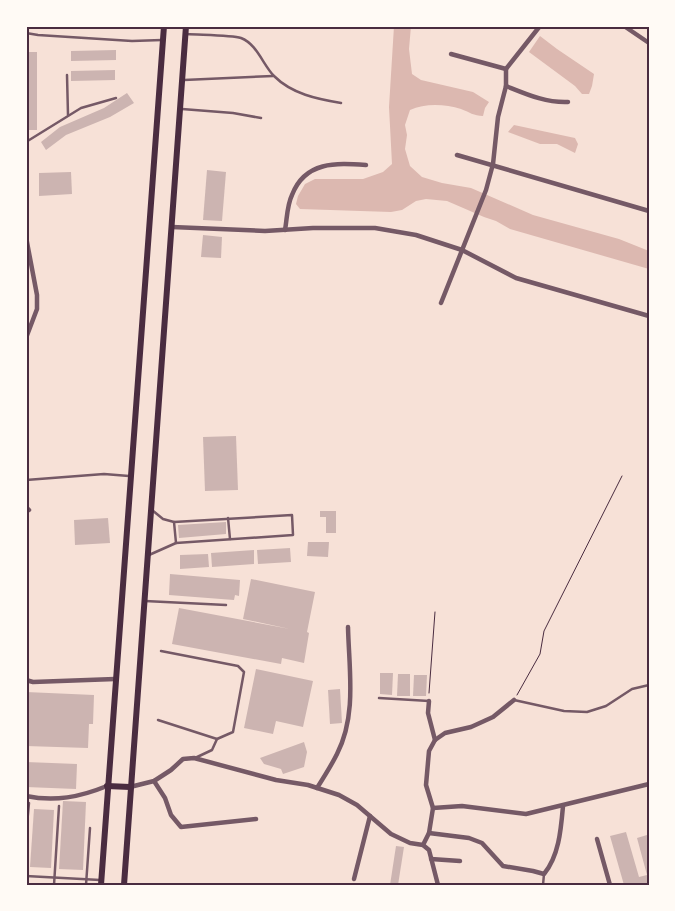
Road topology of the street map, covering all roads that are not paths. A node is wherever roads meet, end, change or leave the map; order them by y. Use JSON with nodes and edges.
{"nodes":[{"id":1,"x":164,"y":26,"type":"edge"},
{"id":2,"x":186,"y":26,"type":"edge"},
{"id":3,"x":540,"y":26,"type":"edge"},
{"id":4,"x":624,"y":26,"type":"edge"},
{"id":5,"x":26,"y":32,"type":"edge"},
{"id":6,"x":186,"y":34,"type":"junction"},
{"id":7,"x":163,"y":40,"type":"junction"},
{"id":8,"x":649,"y":43,"type":"edge"},
{"id":9,"x":450,"y":54,"type":"dead end"},
{"id":10,"x":506,"y":69,"type":"junction"},
{"id":11,"x":67,"y":75,"type":"dead end"},
{"id":12,"x":274,"y":76,"type":"junction"},
{"id":13,"x":182,"y":80,"type":"junction"},
{"id":14,"x":506,"y":86,"type":"junction"},
{"id":15,"x":116,"y":98,"type":"dead end"},
{"id":16,"x":568,"y":102,"type":"dead end"},
{"id":17,"x":341,"y":103,"type":"dead end"},
{"id":18,"x":180,"y":109,"type":"junction"},
{"id":19,"x":68,"y":115,"type":"junction"},
{"id":20,"x":262,"y":118,"type":"dead end"},
{"id":21,"x":26,"y":142,"type":"edge"},
{"id":22,"x":457,"y":155,"type":"dead end"},
{"id":23,"x":493,"y":164,"type":"junction"},
{"id":24,"x":366,"y":165,"type":"dead end"},
{"id":25,"x":649,"y":211,"type":"edge"},
{"id":26,"x":172,"y":227,"type":"junction"},
{"id":27,"x":285,"y":230,"type":"junction"},
{"id":28,"x":26,"y":237,"type":"edge"},
{"id":29,"x":462,"y":250,"type":"junction"},
{"id":30,"x":441,"y":303,"type":"dead end"},
{"id":31,"x":649,"y":316,"type":"edge"},
{"id":32,"x":26,"y":338,"type":"edge"},
{"id":33,"x":130,"y":476,"type":"junction"},
{"id":34,"x":26,"y":480,"type":"edge"},
{"id":35,"x":151,"y":509,"type":"junction"},
{"id":36,"x":228,"y":518,"type":"junction"},
{"id":37,"x":174,"y":522,"type":"junction"},
{"id":38,"x":230,"y":539,"type":"junction"},
{"id":39,"x":176,"y":543,"type":"junction"},
{"id":40,"x":147,"y":556,"type":"junction"},
{"id":41,"x":144,"y":600,"type":"junction"},
{"id":42,"x":226,"y":605,"type":"dead end"},
{"id":43,"x":348,"y":627,"type":"dead end"},
{"id":44,"x":161,"y":651,"type":"dead end"},
{"id":45,"x":115,"y":679,"type":"junction"},
{"id":46,"x":26,"y":680,"type":"edge"},
{"id":47,"x":649,"y":685,"type":"edge"},
{"id":48,"x":379,"y":698,"type":"dead end"},
{"id":49,"x":514,"y":700,"type":"joint"},
{"id":50,"x":428,"y":701,"type":"joint"},
{"id":51,"x":158,"y":720,"type":"dead end"},
{"id":52,"x":217,"y":739,"type":"junction"},
{"id":53,"x":434,"y":740,"type":"junction"},
{"id":54,"x":194,"y":758,"type":"junction"},
{"id":55,"x":154,"y":781,"type":"junction"},
{"id":56,"x":649,"y":784,"type":"edge"},
{"id":57,"x":107,"y":786,"type":"junction"},
{"id":58,"x":130,"y":787,"type":"junction"},
{"id":59,"x":317,"y":788,"type":"junction"},
{"id":60,"x":26,"y":796,"type":"edge"},
{"id":61,"x":29,"y":803,"type":"dead end"},
{"id":62,"x":59,"y":806,"type":"dead end"},
{"id":63,"x":563,"y":806,"type":"junction"},
{"id":64,"x":433,"y":808,"type":"junction"},
{"id":65,"x":370,"y":816,"type":"junction"},
{"id":66,"x":256,"y":819,"type":"dead end"},
{"id":67,"x":90,"y":828,"type":"dead end"},
{"id":68,"x":429,"y":833,"type":"junction"},
{"id":69,"x":26,"y":835,"type":"edge"},
{"id":70,"x":597,"y":839,"type":"dead end"},
{"id":71,"x":423,"y":845,"type":"junction"},
{"id":72,"x":431,"y":860,"type":"junction"},
{"id":73,"x":460,"y":861,"type":"dead end"},
{"id":74,"x":544,"y":874,"type":"junction"},
{"id":75,"x":26,"y":876,"type":"edge"},
{"id":76,"x":55,"y":877,"type":"junction"},
{"id":77,"x":354,"y":878,"type":"dead end"},
{"id":78,"x":86,"y":879,"type":"junction"},
{"id":79,"x":101,"y":882,"type":"edge"},
{"id":80,"x":54,"y":885,"type":"edge"},
{"id":81,"x":86,"y":885,"type":"edge"},
{"id":82,"x":124,"y":885,"type":"edge"},
{"id":83,"x":438,"y":885,"type":"edge"},
{"id":84,"x":543,"y":885,"type":"edge"},
{"id":85,"x":610,"y":885,"type":"edge"}],
"edges":[{"from":1,"to":7,"type":"main road"},
{"from":2,"to":6,"type":"main road"},
{"from":3,"to":10,"type":"street"},
{"from":4,"to":8,"type":"street"},
{"from":5,"to":7,"type":"lane"},
{"from":6,"to":12,"type":"lane"},
{"from":6,"to":13,"type":"main road"},
{"from":7,"to":33,"type":"main road"},
{"from":9,"to":10,"type":"street"},
{"from":10,"to":14,"type":"street"},
{"from":11,"to":19,"type":"lane"},
{"from":12,"to":13,"type":"lane"},
{"from":12,"to":17,"type":"lane"},
{"from":13,"to":18,"type":"main road"},
{"from":14,"to":16,"type":"street"},
{"from":14,"to":23,"type":"street"},
{"from":15,"to":19,"type":"lane"},
{"from":18,"to":20,"type":"lane"},
{"from":18,"to":26,"type":"main road"},
{"from":19,"to":21,"type":"lane"},
{"from":22,"to":23,"type":"street"},
{"from":23,"to":25,"type":"street"},
{"from":23,"to":29,"type":"street"},
{"from":24,"to":27,"type":"street"},
{"from":26,"to":27,"type":"street"},
{"from":26,"to":35,"type":"main road"},
{"from":27,"to":29,"type":"street"},
{"from":28,"to":32,"type":"street"},
{"from":29,"to":30,"type":"street"},
{"from":29,"to":31,"type":"street"},
{"from":33,"to":34,"type":"lane"},
{"from":33,"to":45,"type":"main road"},
{"from":35,"to":37,"type":"lane"},
{"from":35,"to":40,"type":"main road"},
{"from":36,"to":37,"type":"lane"},
{"from":36,"to":38,"type":"lane"},
{"from":36,"to":38,"type":"lane"},
{"from":37,"to":39,"type":"lane"},
{"from":38,"to":39,"type":"lane"},
{"from":39,"to":40,"type":"lane"},
{"from":40,"to":41,"type":"main road"},
{"from":41,"to":42,"type":"lane"},
{"from":41,"to":58,"type":"main road"},
{"from":43,"to":59,"type":"street"},
{"from":44,"to":52,"type":"lane"},
{"from":45,"to":46,"type":"street"},
{"from":45,"to":57,"type":"main road"},
{"from":47,"to":49,"type":"lane"},
{"from":48,"to":50,"type":"lane"},
{"from":49,"to":53,"type":"street"},
{"from":50,"to":53,"type":"street"},
{"from":51,"to":52,"type":"lane"},
{"from":52,"to":54,"type":"lane"},
{"from":53,"to":64,"type":"street"},
{"from":54,"to":55,"type":"street"},
{"from":54,"to":59,"type":"street"},
{"from":55,"to":58,"type":"street"},
{"from":55,"to":66,"type":"street"},
{"from":56,"to":63,"type":"street"},
{"from":57,"to":58,"type":"main road"},
{"from":57,"to":60,"type":"street"},
{"from":57,"to":79,"type":"main road"},
{"from":58,"to":82,"type":"main road"},
{"from":59,"to":65,"type":"street"},
{"from":61,"to":69,"type":"lane"},
{"from":62,"to":76,"type":"lane"},
{"from":63,"to":64,"type":"street"},
{"from":63,"to":74,"type":"street"},
{"from":64,"to":68,"type":"street"},
{"from":65,"to":71,"type":"street"},
{"from":65,"to":77,"type":"street"},
{"from":67,"to":78,"type":"lane"},
{"from":68,"to":71,"type":"street"},
{"from":68,"to":74,"type":"street"},
{"from":70,"to":85,"type":"street"},
{"from":71,"to":72,"type":"street"},
{"from":72,"to":73,"type":"street"},
{"from":72,"to":83,"type":"street"},
{"from":74,"to":84,"type":"lane"},
{"from":75,"to":76,"type":"lane"},
{"from":76,"to":78,"type":"lane"},
{"from":76,"to":80,"type":"lane"},
{"from":78,"to":79,"type":"lane"},
{"from":78,"to":81,"type":"lane"}]}
